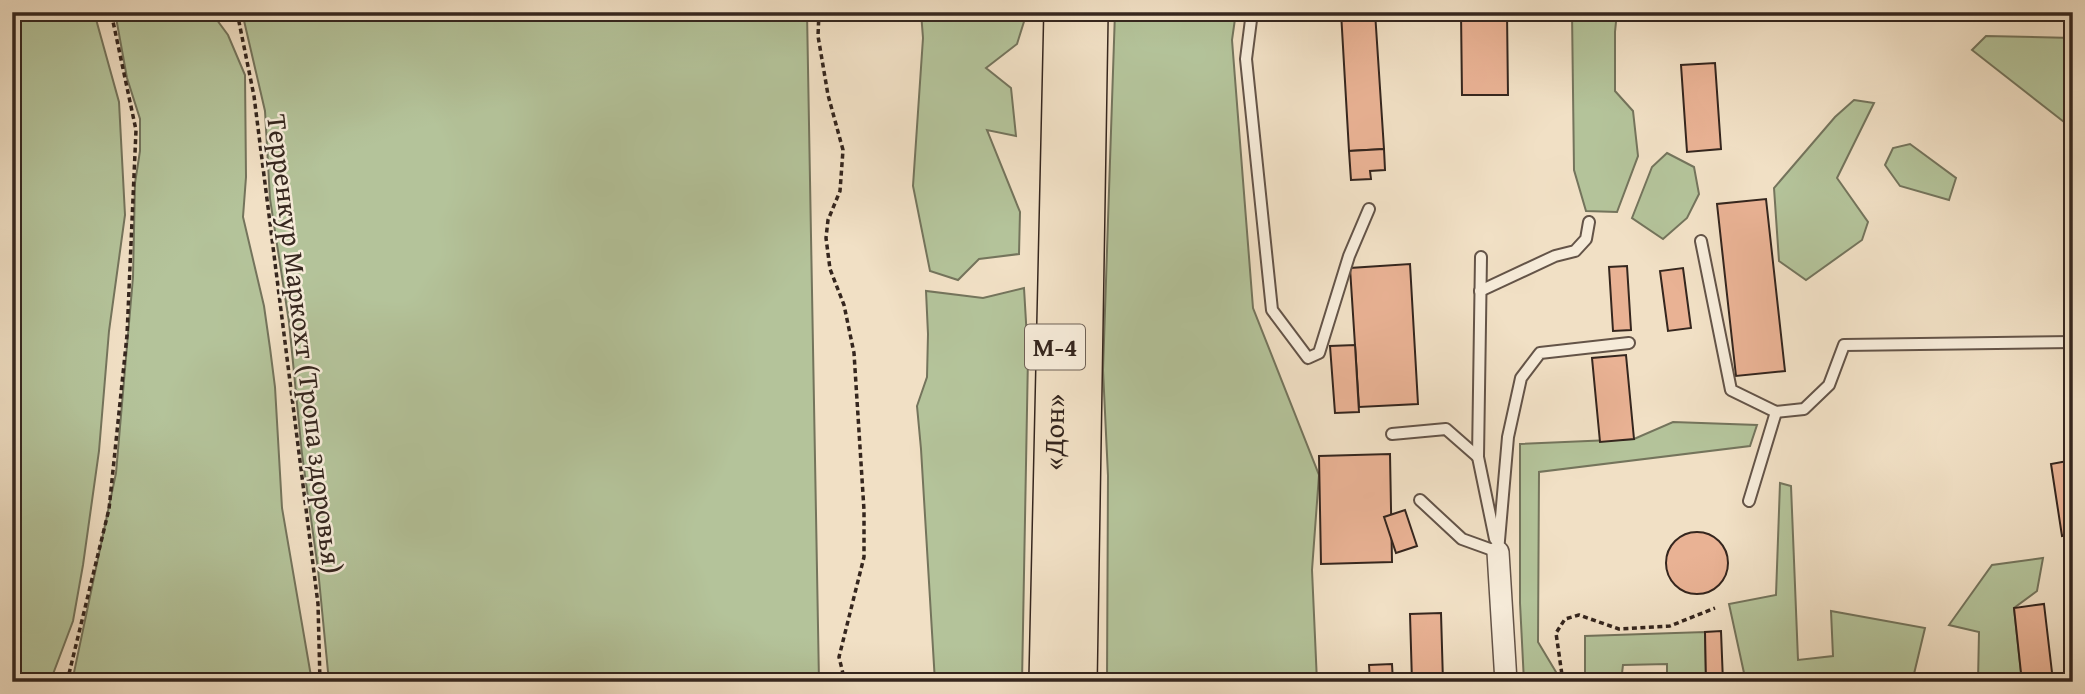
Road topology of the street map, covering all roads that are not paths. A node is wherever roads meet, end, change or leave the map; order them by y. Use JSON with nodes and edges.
{"nodes":[{"id":1,"x":1063,"y":12,"type":"edge"},
{"id":2,"x":1089,"y":12,"type":"edge"},
{"id":3,"x":1252,"y":12,"type":"edge"},
{"id":4,"x":1369,"y":209,"type":"dead end"},
{"id":5,"x":1589,"y":222,"type":"dead end"},
{"id":6,"x":1701,"y":241,"type":"dead end"},
{"id":7,"x":1481,"y":257,"type":"dead end"},
{"id":8,"x":1480,"y":291,"type":"junction"},
{"id":9,"x":2073,"y":342,"type":"edge"},
{"id":10,"x":1629,"y":343,"type":"dead end"},
{"id":11,"x":1776,"y":412,"type":"junction"},
{"id":12,"x":1392,"y":434,"type":"dead end"},
{"id":13,"x":1478,"y":457,"type":"junction"},
{"id":14,"x":1420,"y":500,"type":"dead end"},
{"id":15,"x":1749,"y":501,"type":"dead end"},
{"id":16,"x":1498,"y":552,"type":"junction"},
{"id":17,"x":1048,"y":682,"type":"edge"},
{"id":18,"x":1078,"y":682,"type":"edge"},
{"id":19,"x":1506,"y":682,"type":"edge"}],
"edges":[{"from":1,"to":17,"type":"highway","name":"«Дон»","number":"М-4"},
{"from":2,"to":18,"type":"highway","name":"«Дон»","number":"М-4"},
{"from":3,"to":4,"type":"lane"},
{"from":5,"to":8,"type":"lane"},
{"from":6,"to":11,"type":"lane"},
{"from":7,"to":8,"type":"lane"},
{"from":8,"to":13,"type":"lane"},
{"from":9,"to":11,"type":"lane"},
{"from":10,"to":16,"type":"lane"},
{"from":11,"to":15,"type":"lane"},
{"from":12,"to":13,"type":"lane"},
{"from":13,"to":16,"type":"lane"},
{"from":14,"to":16,"type":"lane"},
{"from":16,"to":19,"type":"street"}]}
